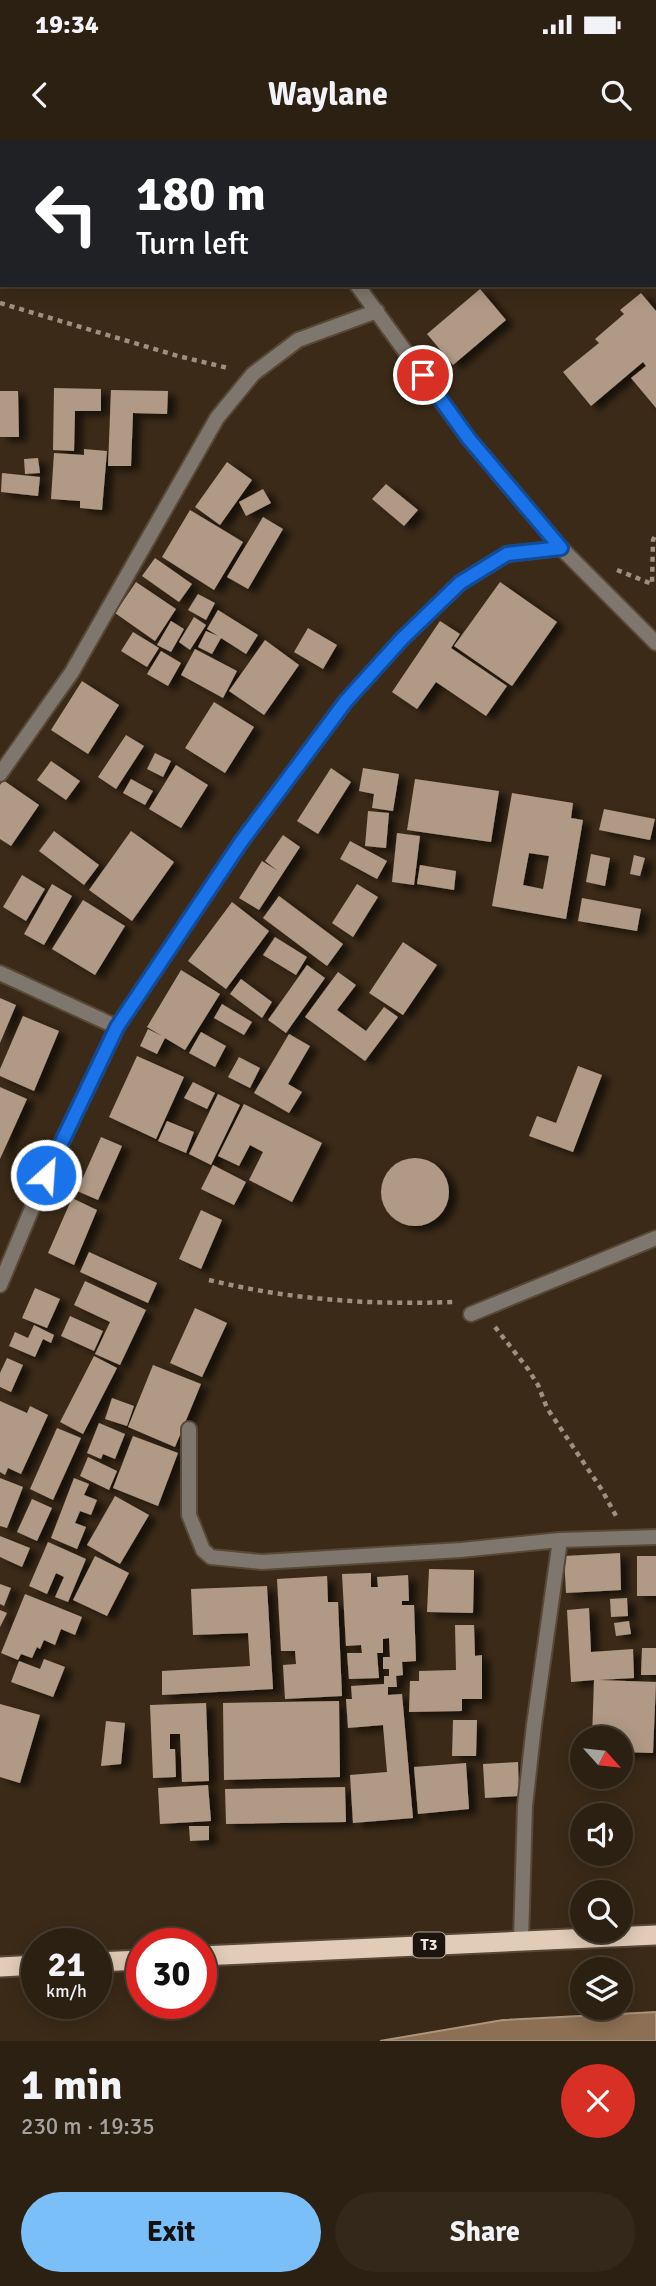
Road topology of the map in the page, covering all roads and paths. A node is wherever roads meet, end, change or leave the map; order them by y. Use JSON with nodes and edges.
{"nodes":[{"id":1,"x":359,"y":287,"type":"edge"},
{"id":2,"x":0,"y":303,"type":"edge"},
{"id":3,"x":377,"y":311,"type":"junction"},
{"id":4,"x":253,"y":374,"type":"junction"},
{"id":5,"x":656,"y":534,"type":"edge"},
{"id":6,"x":561,"y":548,"type":"junction"},
{"id":7,"x":607,"y":566,"type":"dead end"},
{"id":8,"x":656,"y":643,"type":"edge"},
{"id":9,"x":0,"y":774,"type":"edge"},
{"id":10,"x":0,"y":973,"type":"edge"},
{"id":11,"x":117,"y":1027,"type":"junction"},
{"id":12,"x":656,"y":1238,"type":"edge"},
{"id":13,"x":209,"y":1280,"type":"dead end"},
{"id":14,"x":0,"y":1285,"type":"edge"},
{"id":15,"x":471,"y":1314,"type":"junction"},
{"id":16,"x":189,"y":1430,"type":"dead end"},
{"id":17,"x":656,"y":1537,"type":"edge"},
{"id":18,"x":628,"y":1539,"type":"junction"},
{"id":19,"x":560,"y":1540,"type":"junction"},
{"id":20,"x":656,"y":1935,"type":"edge"},
{"id":21,"x":521,"y":1940,"type":"junction"},
{"id":22,"x":217,"y":1955,"type":"edge"},
{"id":23,"x":21,"y":1966,"type":"edge"},
{"id":24,"x":0,"y":1967,"type":"edge"}],
"edges":[{"from":1,"to":3,"type":"street"},
{"from":2,"to":4,"type":"path"},
{"from":3,"to":4,"type":"street"},
{"from":3,"to":6,"type":"street"},
{"from":4,"to":9,"type":"street"},
{"from":5,"to":7,"type":"path"},
{"from":6,"to":8,"type":"street"},
{"from":6,"to":11,"type":"street"},
{"from":10,"to":11,"type":"street"},
{"from":11,"to":14,"type":"street"},
{"from":12,"to":15,"type":"street"},
{"from":13,"to":15,"type":"path"},
{"from":15,"to":18,"type":"path"},
{"from":16,"to":19,"type":"street"},
{"from":17,"to":18,"type":"street"},
{"from":18,"to":19,"type":"street"},
{"from":19,"to":21,"type":"street"},
{"from":20,"to":21,"type":"highway","number":"T3"},
{"from":21,"to":22,"type":"highway","number":"T3"},
{"from":23,"to":24,"type":"highway"}]}
